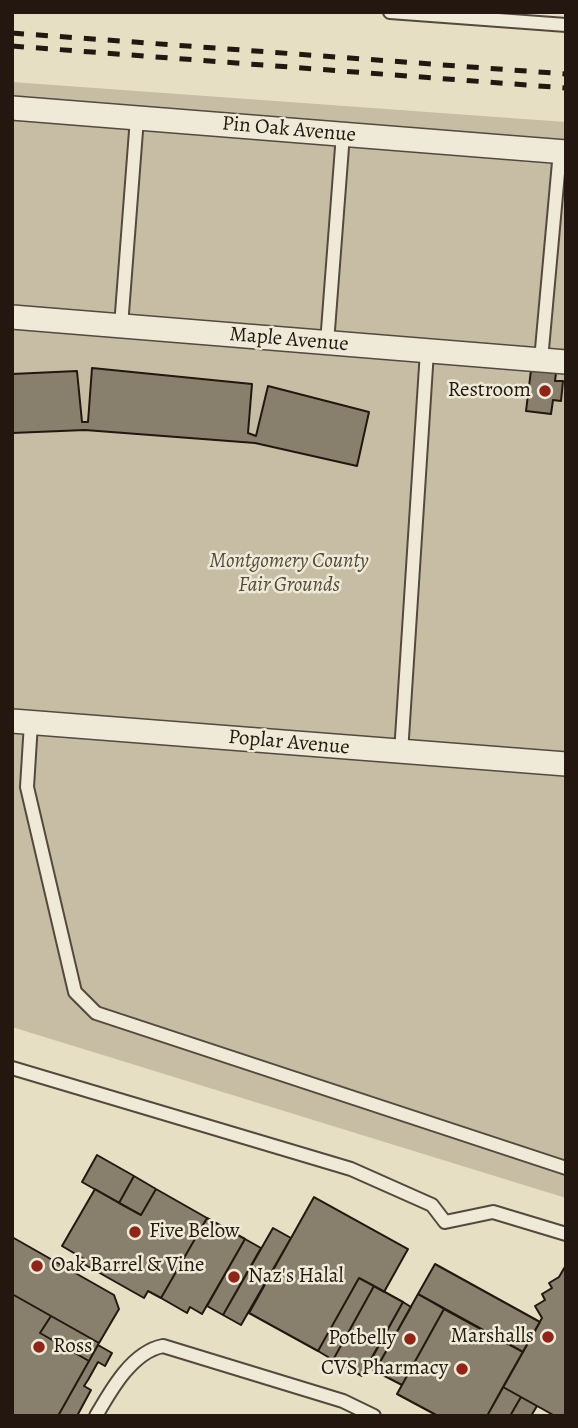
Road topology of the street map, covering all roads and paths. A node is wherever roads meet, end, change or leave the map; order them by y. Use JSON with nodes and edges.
{"nodes":[{"id":1,"x":390,"y":12,"type":"edge"},
{"id":2,"x":566,"y":25,"type":"edge"},
{"id":3,"x":12,"y":108,"type":"edge"},
{"id":4,"x":137,"y":118,"type":"junction"},
{"id":5,"x":344,"y":134,"type":"junction"},
{"id":6,"x":563,"y":152,"type":"edge"},
{"id":7,"x":12,"y":317,"type":"edge"},
{"id":8,"x":121,"y":326,"type":"junction"},
{"id":9,"x":327,"y":343,"type":"junction"},
{"id":10,"x":427,"y":351,"type":"junction"},
{"id":11,"x":541,"y":360,"type":"junction"},
{"id":12,"x":566,"y":362,"type":"edge"},
{"id":13,"x":21,"y":722,"type":"edge"},
{"id":14,"x":401,"y":753,"type":"junction"},
{"id":15,"x":566,"y":764,"type":"edge"},
{"id":16,"x":12,"y":1068,"type":"edge"},
{"id":17,"x":566,"y":1168,"type":"edge"},
{"id":18,"x":566,"y":1234,"type":"edge"},
{"id":19,"x":96,"y":1416,"type":"edge"},
{"id":20,"x":374,"y":1416,"type":"edge"}],
"edges":[{"from":1,"to":2,"type":"lane"},
{"from":3,"to":4,"type":"street","name":"Pin Oak Avenue"},
{"from":4,"to":5,"type":"street","name":"Pin Oak Avenue"},
{"from":4,"to":8,"type":"lane"},
{"from":5,"to":6,"type":"street","name":"Pin Oak Avenue"},
{"from":5,"to":9,"type":"lane"},
{"from":6,"to":11,"type":"lane"},
{"from":7,"to":8,"type":"street","name":"Maple Avenue"},
{"from":8,"to":9,"type":"street","name":"Maple Avenue"},
{"from":9,"to":10,"type":"street","name":"Maple Avenue"},
{"from":10,"to":11,"type":"street","name":"Maple Avenue"},
{"from":10,"to":14,"type":"lane"},
{"from":11,"to":12,"type":"street","name":"Maple Avenue"},
{"from":13,"to":14,"type":"street","name":"Poplar Avenue"},
{"from":13,"to":17,"type":"lane"},
{"from":14,"to":15,"type":"street","name":"Poplar Avenue"},
{"from":16,"to":18,"type":"lane"},
{"from":19,"to":20,"type":"lane"}]}
